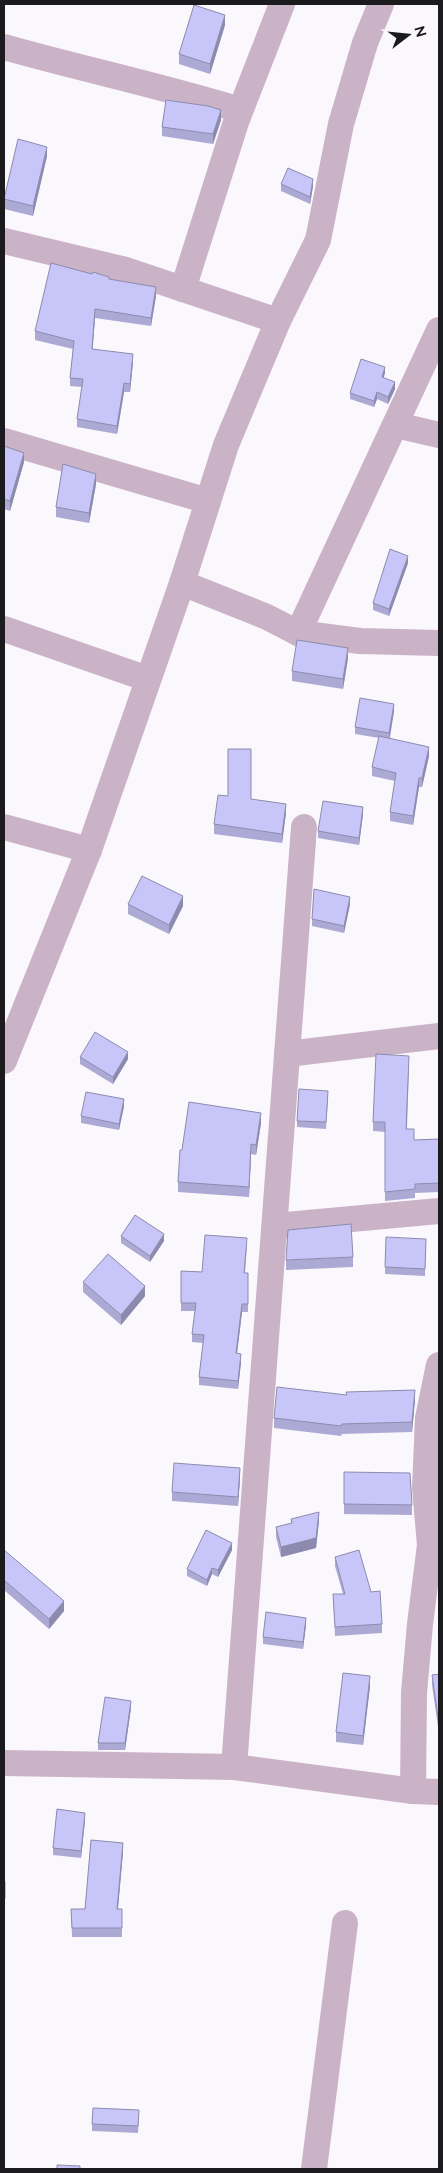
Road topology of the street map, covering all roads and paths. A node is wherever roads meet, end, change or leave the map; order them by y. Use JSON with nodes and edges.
{"nodes":[{"id":1,"x":282,"y":4,"type":"edge"},
{"id":2,"x":381,"y":4,"type":"edge"},
{"id":3,"x":4,"y":46,"type":"edge"},
{"id":4,"x":240,"y":110,"type":"junction"},
{"id":5,"x":4,"y":241,"type":"edge"},
{"id":6,"x":183,"y":289,"type":"junction"},
{"id":7,"x":278,"y":321,"type":"junction"},
{"id":8,"x":439,"y":330,"type":"edge"},
{"id":9,"x":396,"y":425,"type":"junction"},
{"id":10,"x":439,"y":435,"type":"edge"},
{"id":11,"x":4,"y":441,"type":"edge"},
{"id":12,"x":208,"y":501,"type":"junction"},
{"id":13,"x":182,"y":583,"type":"junction"},
{"id":14,"x":4,"y":629,"type":"edge"},
{"id":15,"x":298,"y":633,"type":"junction"},
{"id":16,"x":439,"y":644,"type":"edge"},
{"id":17,"x":148,"y":679,"type":"junction"},
{"id":18,"x":4,"y":827,"type":"edge"},
{"id":19,"x":304,"y":827,"type":"dead end"},
{"id":20,"x":90,"y":850,"type":"junction"},
{"id":21,"x":439,"y":1036,"type":"edge"},
{"id":22,"x":287,"y":1054,"type":"junction"},
{"id":23,"x":4,"y":1061,"type":"edge"},
{"id":24,"x":439,"y":1211,"type":"edge"},
{"id":25,"x":275,"y":1226,"type":"junction"},
{"id":26,"x":439,"y":1365,"type":"edge"},
{"id":27,"x":4,"y":1763,"type":"edge"},
{"id":28,"x":234,"y":1767,"type":"junction"},
{"id":29,"x":413,"y":1791,"type":"junction"},
{"id":30,"x":439,"y":1792,"type":"edge"},
{"id":31,"x":345,"y":1923,"type":"dead end"},
{"id":32,"x":314,"y":2169,"type":"edge"}],
"edges":[{"from":1,"to":4,"type":"street"},
{"from":2,"to":7,"type":"street"},
{"from":3,"to":4,"type":"street"},
{"from":4,"to":6,"type":"street"},
{"from":5,"to":6,"type":"street"},
{"from":6,"to":7,"type":"street"},
{"from":7,"to":12,"type":"street"},
{"from":8,"to":9,"type":"street"},
{"from":9,"to":10,"type":"street"},
{"from":9,"to":15,"type":"street"},
{"from":11,"to":12,"type":"street"},
{"from":12,"to":13,"type":"street"},
{"from":13,"to":15,"type":"street"},
{"from":13,"to":17,"type":"street"},
{"from":14,"to":17,"type":"street"},
{"from":15,"to":16,"type":"street"},
{"from":17,"to":20,"type":"street"},
{"from":18,"to":20,"type":"street"},
{"from":19,"to":22,"type":"street"},
{"from":20,"to":23,"type":"street"},
{"from":21,"to":22,"type":"street"},
{"from":22,"to":25,"type":"street"},
{"from":24,"to":25,"type":"street"},
{"from":25,"to":28,"type":"street"},
{"from":26,"to":29,"type":"street"},
{"from":27,"to":28,"type":"street"},
{"from":28,"to":29,"type":"street"},
{"from":29,"to":30,"type":"street"},
{"from":31,"to":32,"type":"street"}]}
